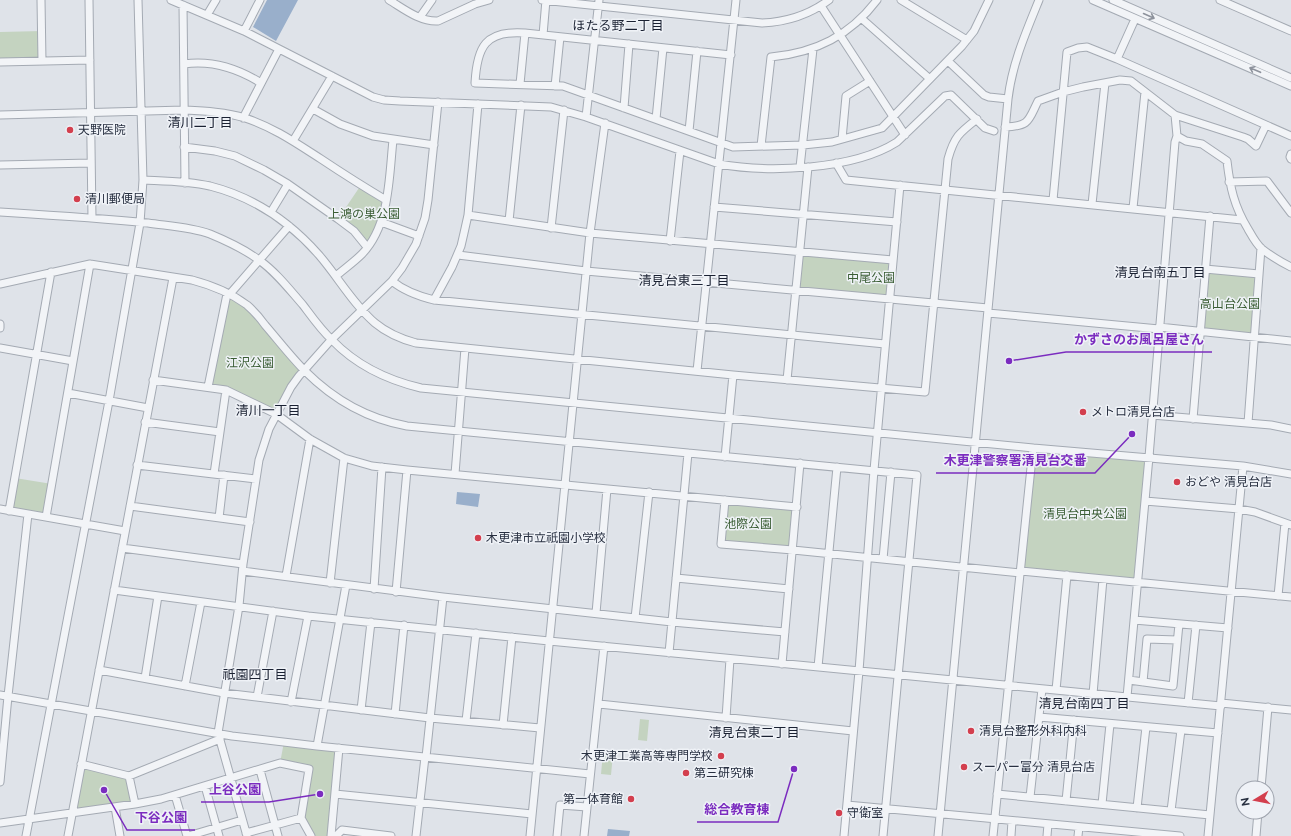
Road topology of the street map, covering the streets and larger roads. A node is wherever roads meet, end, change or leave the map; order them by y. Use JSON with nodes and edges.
{"nodes":[{"id":1,"x":41,"y":0,"type":"edge"},
{"id":2,"x":89,"y":0,"type":"edge"},
{"id":3,"x":138,"y":0,"type":"edge"},
{"id":4,"x":171,"y":0,"type":"edge"},
{"id":5,"x":216,"y":0,"type":"edge"},
{"id":6,"x":260,"y":0,"type":"edge"},
{"id":7,"x":389,"y":0,"type":"edge"},
{"id":8,"x":432,"y":0,"type":"edge"},
{"id":9,"x":489,"y":0,"type":"edge"},
{"id":10,"x":542,"y":0,"type":"edge"},
{"id":11,"x":546,"y":0,"type":"edge"},
{"id":12,"x":736,"y":0,"type":"edge"},
{"id":13,"x":829,"y":0,"type":"edge"},
{"id":14,"x":877,"y":0,"type":"edge"},
{"id":15,"x":901,"y":0,"type":"edge"},
{"id":16,"x":989,"y":0,"type":"edge"},
{"id":17,"x":1039,"y":0,"type":"edge"},
{"id":18,"x":1093,"y":0,"type":"edge"},
{"id":19,"x":1113,"y":0,"type":"edge"},
{"id":20,"x":1220,"y":0,"type":"edge"},
{"id":21,"x":599,"y":3,"type":"edge"},
{"id":22,"x":183,"y":5,"type":"junction"},
{"id":23,"x":821,"y":6,"type":"junction"},
{"id":24,"x":207,"y":15,"type":"junction"},
{"id":25,"x":420,"y":17,"type":"junction"},
{"id":26,"x":862,"y":18,"type":"junction"},
{"id":27,"x":1136,"y":18,"type":"junction"},
{"id":28,"x":734,"y":20,"type":"junction"},
{"id":29,"x":244,"y":31,"type":"junction"},
{"id":30,"x":1291,"y":31,"type":"edge"},
{"id":31,"x":525,"y":33,"type":"junction"},
{"id":32,"x":543,"y":35,"type":"junction"},
{"id":33,"x":840,"y":35,"type":"junction"},
{"id":34,"x":560,"y":37,"type":"junction"},
{"id":35,"x":967,"y":40,"type":"junction"},
{"id":36,"x":595,"y":41,"type":"junction"},
{"id":37,"x":629,"y":44,"type":"junction"},
{"id":38,"x":662,"y":48,"type":"junction"},
{"id":39,"x":278,"y":49,"type":"junction"},
{"id":40,"x":813,"y":49,"type":"junction"},
{"id":41,"x":697,"y":51,"type":"junction"},
{"id":42,"x":731,"y":55,"type":"junction"},
{"id":43,"x":1117,"y":59,"type":"junction"},
{"id":44,"x":90,"y":60,"type":"junction"},
{"id":45,"x":42,"y":61,"type":"junction"},
{"id":46,"x":948,"y":61,"type":"junction"},
{"id":47,"x":0,"y":62,"type":"edge"},
{"id":48,"x":184,"y":64,"type":"junction"},
{"id":49,"x":332,"y":76,"type":"junction"},
{"id":50,"x":1291,"y":78,"type":"edge"},
{"id":51,"x":930,"y":79,"type":"junction"},
{"id":52,"x":870,"y":81,"type":"junction"},
{"id":53,"x":1105,"y":82,"type":"junction"},
{"id":54,"x":261,"y":83,"type":"junction"},
{"id":55,"x":520,"y":84,"type":"junction"},
{"id":56,"x":555,"y":86,"type":"junction"},
{"id":57,"x":1291,"y":86,"type":"edge"},
{"id":58,"x":1063,"y":92,"type":"junction"},
{"id":59,"x":1145,"y":92,"type":"junction"},
{"id":60,"x":589,"y":96,"type":"junction"},
{"id":61,"x":1008,"y":99,"type":"junction"},
{"id":62,"x":438,"y":102,"type":"junction"},
{"id":63,"x":478,"y":104,"type":"junction"},
{"id":64,"x":521,"y":105,"type":"junction"},
{"id":65,"x":624,"y":108,"type":"junction"},
{"id":66,"x":312,"y":109,"type":"junction"},
{"id":67,"x":184,"y":110,"type":"junction"},
{"id":68,"x":564,"y":110,"type":"junction"},
{"id":69,"x":141,"y":111,"type":"junction"},
{"id":70,"x":90,"y":113,"type":"junction"},
{"id":71,"x":0,"y":115,"type":"edge"},
{"id":72,"x":1175,"y":115,"type":"junction"},
{"id":73,"x":893,"y":116,"type":"junction"},
{"id":74,"x":586,"y":117,"type":"junction"},
{"id":75,"x":243,"y":118,"type":"junction"},
{"id":76,"x":977,"y":119,"type":"junction"},
{"id":77,"x":656,"y":120,"type":"junction"},
{"id":78,"x":605,"y":124,"type":"junction"},
{"id":79,"x":1266,"y":125,"type":"junction"},
{"id":80,"x":1005,"y":127,"type":"junction"},
{"id":81,"x":689,"y":131,"type":"junction"},
{"id":82,"x":994,"y":131,"type":"dead end"},
{"id":83,"x":905,"y":135,"type":"junction"},
{"id":84,"x":1177,"y":136,"type":"junction"},
{"id":85,"x":1291,"y":136,"type":"edge"},
{"id":86,"x":842,"y":139,"type":"junction"},
{"id":87,"x":393,"y":140,"type":"junction"},
{"id":88,"x":294,"y":141,"type":"junction"},
{"id":89,"x":721,"y":142,"type":"junction"},
{"id":90,"x":434,"y":145,"type":"junction"},
{"id":91,"x":803,"y":145,"type":"junction"},
{"id":92,"x":762,"y":146,"type":"junction"},
{"id":93,"x":184,"y":147,"type":"junction"},
{"id":94,"x":680,"y":150,"type":"junction"},
{"id":95,"x":1291,"y":154,"type":"edge"},
{"id":96,"x":1291,"y":159,"type":"edge"},
{"id":97,"x":91,"y":163,"type":"junction"},
{"id":98,"x":836,"y":163,"type":"junction"},
{"id":99,"x":719,"y":164,"type":"junction"},
{"id":100,"x":0,"y":165,"type":"edge"},
{"id":101,"x":800,"y":167,"type":"junction"},
{"id":102,"x":808,"y":167,"type":"junction"},
{"id":103,"x":143,"y":180,"type":"junction"},
{"id":104,"x":1230,"y":182,"type":"junction"},
{"id":105,"x":185,"y":183,"type":"junction"},
{"id":106,"x":288,"y":184,"type":"junction"},
{"id":107,"x":900,"y":186,"type":"junction"},
{"id":108,"x":946,"y":190,"type":"junction"},
{"id":109,"x":999,"y":194,"type":"junction"},
{"id":110,"x":386,"y":200,"type":"junction"},
{"id":111,"x":1053,"y":200,"type":"junction"},
{"id":112,"x":1092,"y":204,"type":"junction"},
{"id":113,"x":714,"y":207,"type":"junction"},
{"id":114,"x":1133,"y":208,"type":"junction"},
{"id":115,"x":0,"y":212,"type":"edge"},
{"id":116,"x":271,"y":212,"type":"junction"},
{"id":117,"x":1170,"y":212,"type":"junction"},
{"id":118,"x":1291,"y":213,"type":"edge"},
{"id":119,"x":803,"y":214,"type":"junction"},
{"id":120,"x":468,"y":215,"type":"junction"},
{"id":121,"x":1210,"y":216,"type":"junction"},
{"id":122,"x":92,"y":218,"type":"junction"},
{"id":123,"x":1242,"y":220,"type":"junction"},
{"id":124,"x":509,"y":221,"type":"junction"},
{"id":125,"x":140,"y":222,"type":"junction"},
{"id":126,"x":381,"y":222,"type":"junction"},
{"id":127,"x":897,"y":222,"type":"junction"},
{"id":128,"x":289,"y":226,"type":"junction"},
{"id":129,"x":551,"y":228,"type":"junction"},
{"id":130,"x":590,"y":233,"type":"junction"},
{"id":131,"x":419,"y":236,"type":"junction"},
{"id":132,"x":670,"y":240,"type":"junction"},
{"id":133,"x":710,"y":244,"type":"junction"},
{"id":134,"x":367,"y":247,"type":"junction"},
{"id":135,"x":1261,"y":248,"type":"junction"},
{"id":136,"x":799,"y":252,"type":"junction"},
{"id":137,"x":458,"y":255,"type":"junction"},
{"id":138,"x":260,"y":260,"type":"junction"},
{"id":139,"x":893,"y":260,"type":"junction"},
{"id":140,"x":90,"y":264,"type":"junction"},
{"id":141,"x":1291,"y":267,"type":"edge"},
{"id":142,"x":1205,"y":269,"type":"junction"},
{"id":143,"x":586,"y":270,"type":"junction"},
{"id":144,"x":132,"y":271,"type":"junction"},
{"id":145,"x":51,"y":272,"type":"junction"},
{"id":146,"x":1259,"y":274,"type":"junction"},
{"id":147,"x":336,"y":276,"type":"junction"},
{"id":148,"x":172,"y":278,"type":"junction"},
{"id":149,"x":392,"y":281,"type":"junction"},
{"id":150,"x":706,"y":282,"type":"junction"},
{"id":151,"x":0,"y":284,"type":"edge"},
{"id":152,"x":796,"y":290,"type":"junction"},
{"id":153,"x":228,"y":294,"type":"junction"},
{"id":154,"x":889,"y":299,"type":"junction"},
{"id":155,"x":434,"y":300,"type":"junction"},
{"id":156,"x":934,"y":303,"type":"junction"},
{"id":157,"x":363,"y":310,"type":"junction"},
{"id":158,"x":988,"y":310,"type":"junction"},
{"id":159,"x":582,"y":315,"type":"junction"},
{"id":160,"x":0,"y":324,"type":"edge"},
{"id":161,"x":701,"y":326,"type":"junction"},
{"id":162,"x":0,"y":328,"type":"edge"},
{"id":163,"x":1159,"y":328,"type":"junction"},
{"id":164,"x":1200,"y":331,"type":"junction"},
{"id":165,"x":792,"y":335,"type":"junction"},
{"id":166,"x":1254,"y":337,"type":"junction"},
{"id":167,"x":331,"y":340,"type":"junction"},
{"id":168,"x":1291,"y":341,"type":"edge"},
{"id":169,"x":885,"y":344,"type":"junction"},
{"id":170,"x":0,"y":348,"type":"edge"},
{"id":171,"x":464,"y":348,"type":"junction"},
{"id":172,"x":36,"y":354,"type":"junction"},
{"id":173,"x":577,"y":359,"type":"junction"},
{"id":174,"x":73,"y":361,"type":"junction"},
{"id":175,"x":303,"y":370,"type":"junction"},
{"id":176,"x":696,"y":371,"type":"junction"},
{"id":177,"x":733,"y":375,"type":"junction"},
{"id":178,"x":153,"y":380,"type":"junction"},
{"id":179,"x":787,"y":380,"type":"junction"},
{"id":180,"x":208,"y":388,"type":"junction"},
{"id":181,"x":881,"y":388,"type":"junction"},
{"id":182,"x":226,"y":390,"type":"junction"},
{"id":183,"x":68,"y":393,"type":"junction"},
{"id":184,"x":461,"y":393,"type":"junction"},
{"id":185,"x":109,"y":401,"type":"junction"},
{"id":186,"x":573,"y":403,"type":"junction"},
{"id":187,"x":148,"y":408,"type":"junction"},
{"id":188,"x":276,"y":414,"type":"junction"},
{"id":189,"x":1152,"y":415,"type":"junction"},
{"id":190,"x":729,"y":418,"type":"junction"},
{"id":191,"x":1193,"y":419,"type":"junction"},
{"id":192,"x":145,"y":422,"type":"junction"},
{"id":193,"x":1248,"y":423,"type":"junction"},
{"id":194,"x":1291,"y":429,"type":"edge"},
{"id":195,"x":458,"y":431,"type":"junction"},
{"id":196,"x":220,"y":432,"type":"junction"},
{"id":197,"x":877,"y":432,"type":"junction"},
{"id":198,"x":310,"y":438,"type":"junction"},
{"id":199,"x":976,"y":441,"type":"junction"},
{"id":200,"x":569,"y":442,"type":"junction"},
{"id":201,"x":1033,"y":448,"type":"junction"},
{"id":202,"x":688,"y":453,"type":"junction"},
{"id":203,"x":725,"y":456,"type":"junction"},
{"id":204,"x":1149,"y":457,"type":"junction"},
{"id":205,"x":344,"y":458,"type":"junction"},
{"id":206,"x":800,"y":463,"type":"junction"},
{"id":207,"x":137,"y":465,"type":"junction"},
{"id":208,"x":1243,"y":466,"type":"junction"},
{"id":209,"x":382,"y":467,"type":"junction"},
{"id":210,"x":837,"y":467,"type":"junction"},
{"id":211,"x":407,"y":470,"type":"junction"},
{"id":212,"x":874,"y":470,"type":"junction"},
{"id":213,"x":892,"y":472,"type":"junction"},
{"id":214,"x":214,"y":474,"type":"junction"},
{"id":215,"x":455,"y":474,"type":"junction"},
{"id":216,"x":1291,"y":474,"type":"edge"},
{"id":217,"x":224,"y":475,"type":"junction"},
{"id":218,"x":256,"y":479,"type":"junction"},
{"id":219,"x":565,"y":485,"type":"junction"},
{"id":220,"x":607,"y":489,"type":"junction"},
{"id":221,"x":648,"y":492,"type":"junction"},
{"id":222,"x":684,"y":496,"type":"junction"},
{"id":223,"x":725,"y":500,"type":"junction"},
{"id":224,"x":1145,"y":501,"type":"junction"},
{"id":225,"x":130,"y":506,"type":"junction"},
{"id":226,"x":797,"y":507,"type":"junction"},
{"id":227,"x":0,"y":509,"type":"edge"},
{"id":228,"x":1239,"y":509,"type":"junction"},
{"id":229,"x":9,"y":511,"type":"junction"},
{"id":230,"x":28,"y":514,"type":"junction"},
{"id":231,"x":46,"y":517,"type":"junction"},
{"id":232,"x":219,"y":518,"type":"junction"},
{"id":233,"x":250,"y":522,"type":"junction"},
{"id":234,"x":85,"y":524,"type":"junction"},
{"id":235,"x":1288,"y":524,"type":"edge"},
{"id":236,"x":125,"y":531,"type":"junction"},
{"id":237,"x":122,"y":548,"type":"junction"},
{"id":238,"x":793,"y":550,"type":"junction"},
{"id":239,"x":829,"y":553,"type":"junction"},
{"id":240,"x":867,"y":557,"type":"junction"},
{"id":241,"x":884,"y":559,"type":"junction"},
{"id":242,"x":909,"y":562,"type":"junction"},
{"id":243,"x":964,"y":567,"type":"junction"},
{"id":244,"x":243,"y":568,"type":"junction"},
{"id":245,"x":1020,"y":572,"type":"junction"},
{"id":246,"x":1067,"y":575,"type":"junction"},
{"id":247,"x":286,"y":576,"type":"junction"},
{"id":248,"x":676,"y":578,"type":"junction"},
{"id":249,"x":1103,"y":579,"type":"junction"},
{"id":250,"x":1138,"y":582,"type":"junction"},
{"id":251,"x":330,"y":583,"type":"junction"},
{"id":252,"x":346,"y":585,"type":"junction"},
{"id":253,"x":374,"y":589,"type":"junction"},
{"id":254,"x":789,"y":589,"type":"junction"},
{"id":255,"x":114,"y":590,"type":"junction"},
{"id":256,"x":1232,"y":591,"type":"junction"},
{"id":257,"x":396,"y":592,"type":"junction"},
{"id":258,"x":158,"y":596,"type":"junction"},
{"id":259,"x":1278,"y":596,"type":"junction"},
{"id":260,"x":443,"y":597,"type":"junction"},
{"id":261,"x":1291,"y":597,"type":"edge"},
{"id":262,"x":201,"y":602,"type":"junction"},
{"id":263,"x":239,"y":606,"type":"junction"},
{"id":264,"x":552,"y":608,"type":"junction"},
{"id":265,"x":273,"y":611,"type":"junction"},
{"id":266,"x":596,"y":614,"type":"junction"},
{"id":267,"x":308,"y":616,"type":"junction"},
{"id":268,"x":635,"y":618,"type":"junction"},
{"id":269,"x":340,"y":619,"type":"junction"},
{"id":270,"x":1134,"y":620,"type":"junction"},
{"id":271,"x":371,"y":622,"type":"junction"},
{"id":272,"x":672,"y":622,"type":"junction"},
{"id":273,"x":1179,"y":624,"type":"junction"},
{"id":274,"x":404,"y":625,"type":"junction"},
{"id":275,"x":1196,"y":626,"type":"junction"},
{"id":276,"x":1228,"y":628,"type":"junction"},
{"id":277,"x":439,"y":629,"type":"junction"},
{"id":278,"x":785,"y":632,"type":"junction"},
{"id":279,"x":476,"y":633,"type":"junction"},
{"id":280,"x":512,"y":637,"type":"junction"},
{"id":281,"x":1177,"y":640,"type":"junction"},
{"id":282,"x":549,"y":641,"type":"junction"},
{"id":283,"x":604,"y":646,"type":"junction"},
{"id":284,"x":669,"y":653,"type":"junction"},
{"id":285,"x":730,"y":658,"type":"junction"},
{"id":286,"x":782,"y":664,"type":"junction"},
{"id":287,"x":818,"y":667,"type":"junction"},
{"id":288,"x":99,"y":670,"type":"junction"},
{"id":289,"x":859,"y":671,"type":"junction"},
{"id":290,"x":898,"y":675,"type":"junction"},
{"id":291,"x":145,"y":678,"type":"junction"},
{"id":292,"x":953,"y":680,"type":"junction"},
{"id":293,"x":1129,"y":680,"type":"junction"},
{"id":294,"x":1143,"y":682,"type":"junction"},
{"id":295,"x":1009,"y":685,"type":"junction"},
{"id":296,"x":184,"y":686,"type":"junction"},
{"id":297,"x":1042,"y":689,"type":"junction"},
{"id":298,"x":1056,"y":690,"type":"junction"},
{"id":299,"x":224,"y":693,"type":"junction"},
{"id":300,"x":1093,"y":694,"type":"junction"},
{"id":301,"x":4,"y":695,"type":"edge"},
{"id":302,"x":257,"y":697,"type":"junction"},
{"id":303,"x":1127,"y":697,"type":"junction"},
{"id":304,"x":291,"y":702,"type":"junction"},
{"id":305,"x":51,"y":703,"type":"junction"},
{"id":306,"x":1188,"y":703,"type":"junction"},
{"id":307,"x":599,"y":704,"type":"junction"},
{"id":308,"x":1221,"y":704,"type":"junction"},
{"id":309,"x":324,"y":706,"type":"junction"},
{"id":310,"x":1268,"y":707,"type":"junction"},
{"id":311,"x":91,"y":710,"type":"junction"},
{"id":312,"x":362,"y":710,"type":"junction"},
{"id":313,"x":1291,"y":710,"type":"edge"},
{"id":314,"x":394,"y":714,"type":"junction"},
{"id":315,"x":1039,"y":717,"type":"junction"},
{"id":316,"x":430,"y":718,"type":"junction"},
{"id":317,"x":726,"y":718,"type":"junction"},
{"id":318,"x":1074,"y":720,"type":"junction"},
{"id":319,"x":466,"y":721,"type":"junction"},
{"id":320,"x":1110,"y":724,"type":"junction"},
{"id":321,"x":503,"y":725,"type":"junction"},
{"id":322,"x":1146,"y":727,"type":"junction"},
{"id":323,"x":540,"y":728,"type":"junction"},
{"id":324,"x":1180,"y":730,"type":"junction"},
{"id":325,"x":854,"y":731,"type":"junction"},
{"id":326,"x":1218,"y":733,"type":"junction"},
{"id":327,"x":219,"y":736,"type":"junction"},
{"id":328,"x":317,"y":746,"type":"junction"},
{"id":329,"x":339,"y":748,"type":"junction"},
{"id":330,"x":426,"y":757,"type":"junction"},
{"id":331,"x":81,"y":764,"type":"junction"},
{"id":332,"x":536,"y":768,"type":"junction"},
{"id":333,"x":260,"y":770,"type":"junction"},
{"id":334,"x":590,"y":774,"type":"junction"},
{"id":335,"x":129,"y":776,"type":"junction"},
{"id":336,"x":231,"y":779,"type":"junction"},
{"id":337,"x":1262,"y":780,"type":"edge"},
{"id":338,"x":0,"y":782,"type":"edge"},
{"id":339,"x":205,"y":786,"type":"junction"},
{"id":340,"x":335,"y":794,"type":"junction"},
{"id":341,"x":997,"y":794,"type":"junction"},
{"id":342,"x":175,"y":795,"type":"junction"},
{"id":343,"x":1030,"y":797,"type":"junction"},
{"id":344,"x":1066,"y":801,"type":"junction"},
{"id":345,"x":420,"y":803,"type":"junction"},
{"id":346,"x":135,"y":804,"type":"junction"},
{"id":347,"x":1102,"y":804,"type":"junction"},
{"id":348,"x":847,"y":805,"type":"junction"},
{"id":349,"x":115,"y":807,"type":"junction"},
{"id":350,"x":587,"y":807,"type":"junction"},
{"id":351,"x":1137,"y":808,"type":"junction"},
{"id":352,"x":886,"y":809,"type":"junction"},
{"id":353,"x":1171,"y":811,"type":"junction"},
{"id":354,"x":72,"y":813,"type":"junction"},
{"id":355,"x":532,"y":814,"type":"junction"},
{"id":356,"x":941,"y":815,"type":"junction"},
{"id":357,"x":1210,"y":815,"type":"junction"},
{"id":358,"x":301,"y":818,"type":"junction"},
{"id":359,"x":29,"y":819,"type":"junction"},
{"id":360,"x":242,"y":820,"type":"junction"},
{"id":361,"x":995,"y":820,"type":"junction"},
{"id":362,"x":1257,"y":820,"type":"edge"},
{"id":363,"x":1012,"y":821,"type":"junction"},
{"id":364,"x":0,"y":823,"type":"edge"},
{"id":365,"x":1048,"y":824,"type":"junction"},
{"id":366,"x":275,"y":825,"type":"junction"},
{"id":367,"x":1079,"y":827,"type":"junction"},
{"id":368,"x":217,"y":828,"type":"junction"},
{"id":369,"x":342,"y":830,"type":"junction"},
{"id":370,"x":332,"y":832,"type":"edge"},
{"id":371,"x":1119,"y":833,"type":"edge"},
{"id":372,"x":247,"y":835,"type":"edge"},
{"id":373,"x":1164,"y":835,"type":"edge"},
{"id":374,"x":26,"y":836,"type":"edge"},
{"id":375,"x":68,"y":836,"type":"edge"},
{"id":376,"x":120,"y":836,"type":"edge"},
{"id":377,"x":187,"y":836,"type":"edge"},
{"id":378,"x":219,"y":836,"type":"edge"},
{"id":379,"x":278,"y":836,"type":"edge"},
{"id":380,"x":311,"y":836,"type":"edge"},
{"id":381,"x":336,"y":836,"type":"edge"},
{"id":382,"x":391,"y":836,"type":"edge"},
{"id":383,"x":416,"y":836,"type":"edge"},
{"id":384,"x":530,"y":836,"type":"edge"},
{"id":385,"x":557,"y":836,"type":"edge"},
{"id":386,"x":584,"y":836,"type":"edge"},
{"id":387,"x":844,"y":836,"type":"edge"},
{"id":388,"x":883,"y":836,"type":"edge"},
{"id":389,"x":938,"y":836,"type":"edge"},
{"id":390,"x":993,"y":836,"type":"edge"},
{"id":391,"x":1011,"y":836,"type":"edge"},
{"id":392,"x":1047,"y":836,"type":"edge"},
{"id":393,"x":1078,"y":836,"type":"edge"},
{"id":394,"x":1180,"y":836,"type":"edge"},
{"id":395,"x":1208,"y":836,"type":"edge"},
{"id":396,"x":1256,"y":836,"type":"edge"}],
"edges":[{"from":1,"to":45,"type":"street"},
{"from":2,"to":44,"type":"street"},
{"from":3,"to":69,"type":"street"},
{"from":4,"to":22,"type":"street"},
{"from":5,"to":24,"type":"street"},
{"from":6,"to":29,"type":"street"},
{"from":7,"to":25,"type":"street"},
{"from":8,"to":25,"type":"street"},
{"from":9,"to":25,"type":"street"},
{"from":10,"to":11,"type":"street"},
{"from":11,"to":21,"type":"street"},
{"from":11,"to":32,"type":"street"},
{"from":12,"to":28,"type":"street"},
{"from":13,"to":23,"type":"street"},
{"from":14,"to":26,"type":"street"},
{"from":15,"to":35,"type":"street"},
{"from":16,"to":35,"type":"street"},
{"from":17,"to":61,"type":"street"},
{"from":18,"to":27,"type":"street"},
{"from":19,"to":50,"type":"street","one_way":true},
{"from":20,"to":30,"type":"street"},
{"from":21,"to":28,"type":"street"},
{"from":21,"to":36,"type":"street"},
{"from":22,"to":24,"type":"street"},
{"from":22,"to":48,"type":"street"},
{"from":23,"to":28,"type":"street"},
{"from":23,"to":33,"type":"street"},
{"from":24,"to":29,"type":"street"},
{"from":26,"to":33,"type":"street"},
{"from":26,"to":51,"type":"street"},
{"from":27,"to":43,"type":"street"},
{"from":57,"to":27,"type":"street","one_way":true},
{"from":28,"to":42,"type":"street"},
{"from":29,"to":39,"type":"street"},
{"from":31,"to":32,"type":"street"},
{"from":31,"to":55,"type":"street"},
{"from":31,"to":55,"type":"street"},
{"from":32,"to":34,"type":"street"},
{"from":33,"to":40,"type":"street"},
{"from":33,"to":52,"type":"street"},
{"from":34,"to":36,"type":"street"},
{"from":34,"to":56,"type":"street"},
{"from":35,"to":46,"type":"street"},
{"from":36,"to":37,"type":"street"},
{"from":36,"to":60,"type":"street"},
{"from":37,"to":38,"type":"street"},
{"from":37,"to":65,"type":"street"},
{"from":38,"to":41,"type":"street"},
{"from":38,"to":77,"type":"street"},
{"from":39,"to":49,"type":"street"},
{"from":39,"to":54,"type":"street"},
{"from":40,"to":91,"type":"street"},
{"from":40,"to":92,"type":"street"},
{"from":41,"to":42,"type":"street"},
{"from":41,"to":81,"type":"street"},
{"from":42,"to":89,"type":"street"},
{"from":43,"to":58,"type":"street"},
{"from":43,"to":79,"type":"street"},
{"from":44,"to":45,"type":"street"},
{"from":44,"to":70,"type":"street"},
{"from":45,"to":47,"type":"street"},
{"from":46,"to":51,"type":"street"},
{"from":46,"to":61,"type":"street"},
{"from":48,"to":54,"type":"street"},
{"from":48,"to":67,"type":"street"},
{"from":49,"to":62,"type":"street"},
{"from":49,"to":66,"type":"street"},
{"from":51,"to":73,"type":"street"},
{"from":52,"to":73,"type":"street"},
{"from":52,"to":86,"type":"street"},
{"from":53,"to":58,"type":"street"},
{"from":53,"to":59,"type":"street"},
{"from":53,"to":112,"type":"street"},
{"from":54,"to":75,"type":"street"},
{"from":55,"to":56,"type":"street"},
{"from":56,"to":60,"type":"street"},
{"from":58,"to":80,"type":"street"},
{"from":58,"to":111,"type":"street"},
{"from":59,"to":72,"type":"street"},
{"from":59,"to":114,"type":"street"},
{"from":60,"to":65,"type":"street"},
{"from":60,"to":74,"type":"street"},
{"from":61,"to":80,"type":"street"},
{"from":62,"to":63,"type":"street"},
{"from":62,"to":90,"type":"street"},
{"from":63,"to":64,"type":"street"},
{"from":63,"to":120,"type":"street"},
{"from":64,"to":68,"type":"street"},
{"from":64,"to":124,"type":"street"},
{"from":65,"to":77,"type":"street"},
{"from":66,"to":87,"type":"street"},
{"from":66,"to":88,"type":"street"},
{"from":67,"to":69,"type":"street"},
{"from":67,"to":75,"type":"street"},
{"from":67,"to":93,"type":"street"},
{"from":68,"to":74,"type":"street"},
{"from":68,"to":129,"type":"street"},
{"from":69,"to":70,"type":"street"},
{"from":69,"to":103,"type":"street"},
{"from":70,"to":71,"type":"street"},
{"from":70,"to":97,"type":"street"},
{"from":72,"to":79,"type":"street"},
{"from":72,"to":84,"type":"street"},
{"from":73,"to":83,"type":"street"},
{"from":73,"to":86,"type":"street"},
{"from":74,"to":78,"type":"street"},
{"from":75,"to":88,"type":"street"},
{"from":76,"to":82,"type":"street"},
{"from":76,"to":83,"type":"street"},
{"from":76,"to":108,"type":"street"},
{"from":77,"to":81,"type":"street"},
{"from":78,"to":94,"type":"street"},
{"from":78,"to":130,"type":"street"},
{"from":79,"to":85,"type":"street"},
{"from":80,"to":109,"type":"street"},
{"from":81,"to":89,"type":"street"},
{"from":83,"to":98,"type":"street"},
{"from":84,"to":104,"type":"street"},
{"from":84,"to":117,"type":"street"},
{"from":86,"to":91,"type":"street"},
{"from":87,"to":90,"type":"street"},
{"from":87,"to":110,"type":"street"},
{"from":88,"to":110,"type":"street"},
{"from":89,"to":92,"type":"street"},
{"from":89,"to":99,"type":"street"},
{"from":90,"to":131,"type":"street"},
{"from":91,"to":92,"type":"street"},
{"from":91,"to":101,"type":"street"},
{"from":93,"to":105,"type":"street"},
{"from":93,"to":106,"type":"street"},
{"from":94,"to":99,"type":"street"},
{"from":94,"to":132,"type":"street"},
{"from":95,"to":96,"type":"street"},
{"from":97,"to":100,"type":"street"},
{"from":97,"to":122,"type":"street"},
{"from":98,"to":102,"type":"street"},
{"from":98,"to":107,"type":"street"},
{"from":99,"to":101,"type":"street"},
{"from":99,"to":113,"type":"street"},
{"from":101,"to":102,"type":"street"},
{"from":102,"to":119,"type":"street"},
{"from":103,"to":105,"type":"street"},
{"from":103,"to":125,"type":"street"},
{"from":104,"to":118,"type":"street"},
{"from":104,"to":123,"type":"street"},
{"from":105,"to":116,"type":"street"},
{"from":106,"to":116,"type":"street"},
{"from":106,"to":134,"type":"street"},
{"from":107,"to":108,"type":"street"},
{"from":107,"to":127,"type":"street"},
{"from":108,"to":109,"type":"street"},
{"from":108,"to":156,"type":"street"},
{"from":109,"to":111,"type":"street"},
{"from":109,"to":158,"type":"street"},
{"from":110,"to":126,"type":"street"},
{"from":111,"to":112,"type":"street"},
{"from":112,"to":114,"type":"street"},
{"from":113,"to":119,"type":"street"},
{"from":113,"to":133,"type":"street"},
{"from":114,"to":117,"type":"street"},
{"from":115,"to":122,"type":"street"},
{"from":116,"to":128,"type":"street"},
{"from":117,"to":121,"type":"street"},
{"from":117,"to":163,"type":"street"},
{"from":119,"to":127,"type":"street"},
{"from":119,"to":136,"type":"street"},
{"from":120,"to":124,"type":"street"},
{"from":120,"to":137,"type":"street"},
{"from":121,"to":123,"type":"street"},
{"from":121,"to":142,"type":"street"},
{"from":122,"to":125,"type":"street"},
{"from":123,"to":135,"type":"street"},
{"from":124,"to":129,"type":"street"},
{"from":125,"to":138,"type":"street"},
{"from":125,"to":144,"type":"street"},
{"from":126,"to":131,"type":"street"},
{"from":126,"to":134,"type":"street"},
{"from":127,"to":139,"type":"street"},
{"from":128,"to":138,"type":"street"},
{"from":128,"to":147,"type":"street"},
{"from":129,"to":130,"type":"street"},
{"from":130,"to":132,"type":"street"},
{"from":130,"to":143,"type":"street"},
{"from":131,"to":149,"type":"street"},
{"from":132,"to":133,"type":"street"},
{"from":133,"to":136,"type":"street"},
{"from":133,"to":150,"type":"street"},
{"from":134,"to":147,"type":"street"},
{"from":135,"to":141,"type":"street"},
{"from":135,"to":146,"type":"street"},
{"from":136,"to":139,"type":"street"},
{"from":136,"to":152,"type":"street"},
{"from":137,"to":143,"type":"street"},
{"from":137,"to":155,"type":"street"},
{"from":138,"to":153,"type":"street"},
{"from":138,"to":167,"type":"street"},
{"from":139,"to":154,"type":"street"},
{"from":140,"to":144,"type":"street"},
{"from":140,"to":145,"type":"street"},
{"from":140,"to":174,"type":"street"},
{"from":142,"to":146,"type":"street"},
{"from":142,"to":164,"type":"street"},
{"from":143,"to":150,"type":"street"},
{"from":143,"to":159,"type":"street"},
{"from":144,"to":148,"type":"street"},
{"from":144,"to":185,"type":"street"},
{"from":145,"to":151,"type":"street"},
{"from":145,"to":172,"type":"street"},
{"from":146,"to":166,"type":"street"},
{"from":147,"to":157,"type":"street"},
{"from":148,"to":153,"type":"street"},
{"from":148,"to":178,"type":"street"},
{"from":149,"to":155,"type":"street"},
{"from":149,"to":157,"type":"street"},
{"from":150,"to":152,"type":"street"},
{"from":150,"to":161,"type":"street"},
{"from":152,"to":154,"type":"street"},
{"from":152,"to":165,"type":"street"},
{"from":153,"to":175,"type":"street"},
{"from":153,"to":180,"type":"street"},
{"from":154,"to":156,"type":"street"},
{"from":154,"to":169,"type":"street"},
{"from":155,"to":159,"type":"street"},
{"from":156,"to":158,"type":"street"},
{"from":156,"to":181,"type":"street"},
{"from":157,"to":167,"type":"street"},
{"from":157,"to":171,"type":"street"},
{"from":158,"to":163,"type":"street"},
{"from":158,"to":199,"type":"street"},
{"from":159,"to":161,"type":"street"},
{"from":159,"to":173,"type":"street"},
{"from":160,"to":162,"type":"street"},
{"from":161,"to":165,"type":"street"},
{"from":161,"to":176,"type":"street"},
{"from":163,"to":164,"type":"street"},
{"from":163,"to":189,"type":"street"},
{"from":164,"to":166,"type":"street"},
{"from":164,"to":191,"type":"street"},
{"from":165,"to":169,"type":"street"},
{"from":165,"to":179,"type":"street"},
{"from":166,"to":168,"type":"street"},
{"from":166,"to":193,"type":"street"},
{"from":167,"to":175,"type":"street"},
{"from":167,"to":184,"type":"street"},
{"from":169,"to":181,"type":"street"},
{"from":170,"to":172,"type":"street"},
{"from":171,"to":173,"type":"street"},
{"from":171,"to":184,"type":"street"},
{"from":172,"to":174,"type":"street"},
{"from":172,"to":229,"type":"street"},
{"from":173,"to":176,"type":"street"},
{"from":173,"to":186,"type":"street"},
{"from":174,"to":183,"type":"street"},
{"from":175,"to":188,"type":"street"},
{"from":175,"to":195,"type":"street"},
{"from":176,"to":177,"type":"street"},
{"from":177,"to":179,"type":"street"},
{"from":177,"to":190,"type":"street"},
{"from":178,"to":180,"type":"street"},
{"from":178,"to":187,"type":"street"},
{"from":179,"to":181,"type":"street"},
{"from":180,"to":182,"type":"street"},
{"from":181,"to":197,"type":"street"},
{"from":182,"to":188,"type":"street"},
{"from":182,"to":196,"type":"street"},
{"from":183,"to":185,"type":"street"},
{"from":183,"to":231,"type":"street"},
{"from":184,"to":186,"type":"street"},
{"from":184,"to":195,"type":"street"},
{"from":185,"to":187,"type":"street"},
{"from":185,"to":234,"type":"street"},
{"from":186,"to":190,"type":"street"},
{"from":186,"to":200,"type":"street"},
{"from":187,"to":192,"type":"street"},
{"from":188,"to":198,"type":"street"},
{"from":188,"to":218,"type":"street"},
{"from":189,"to":191,"type":"street"},
{"from":189,"to":204,"type":"street"},
{"from":190,"to":197,"type":"street"},
{"from":190,"to":203,"type":"street"},
{"from":191,"to":193,"type":"street"},
{"from":192,"to":196,"type":"street"},
{"from":192,"to":207,"type":"street"},
{"from":193,"to":194,"type":"street"},
{"from":195,"to":200,"type":"street"},
{"from":195,"to":215,"type":"street"},
{"from":196,"to":214,"type":"street"},
{"from":197,"to":199,"type":"street"},
{"from":197,"to":212,"type":"street"},
{"from":198,"to":205,"type":"street"},
{"from":198,"to":247,"type":"street"},
{"from":199,"to":201,"type":"street"},
{"from":199,"to":243,"type":"street"},
{"from":200,"to":202,"type":"street"},
{"from":200,"to":219,"type":"street"},
{"from":201,"to":204,"type":"street"},
{"from":201,"to":245,"type":"street"},
{"from":202,"to":203,"type":"street"},
{"from":202,"to":222,"type":"street"},
{"from":203,"to":206,"type":"street"},
{"from":204,"to":208,"type":"street"},
{"from":204,"to":224,"type":"street"},
{"from":205,"to":209,"type":"street"},
{"from":205,"to":251,"type":"street"},
{"from":206,"to":210,"type":"street"},
{"from":206,"to":226,"type":"street"},
{"from":207,"to":214,"type":"street"},
{"from":207,"to":225,"type":"street"},
{"from":208,"to":216,"type":"street"},
{"from":208,"to":228,"type":"street"},
{"from":209,"to":211,"type":"street"},
{"from":209,"to":253,"type":"street"},
{"from":210,"to":212,"type":"street"},
{"from":210,"to":239,"type":"street"},
{"from":211,"to":215,"type":"street"},
{"from":211,"to":257,"type":"street"},
{"from":212,"to":213,"type":"street"},
{"from":212,"to":240,"type":"street"},
{"from":213,"to":241,"type":"street"},
{"from":213,"to":242,"type":"street"},
{"from":214,"to":217,"type":"street"},
{"from":215,"to":219,"type":"street"},
{"from":217,"to":218,"type":"street"},
{"from":217,"to":232,"type":"street"},
{"from":218,"to":233,"type":"street"},
{"from":219,"to":220,"type":"street"},
{"from":219,"to":264,"type":"street"},
{"from":220,"to":221,"type":"street"},
{"from":220,"to":266,"type":"street"},
{"from":221,"to":222,"type":"street"},
{"from":221,"to":268,"type":"street"},
{"from":222,"to":223,"type":"street"},
{"from":222,"to":248,"type":"street"},
{"from":223,"to":226,"type":"street"},
{"from":223,"to":238,"type":"street"},
{"from":224,"to":228,"type":"street"},
{"from":224,"to":250,"type":"street"},
{"from":225,"to":232,"type":"street"},
{"from":225,"to":236,"type":"street"},
{"from":226,"to":238,"type":"street"},
{"from":227,"to":229,"type":"street"},
{"from":228,"to":235,"type":"street"},
{"from":228,"to":256,"type":"street"},
{"from":229,"to":230,"type":"street"},
{"from":230,"to":231,"type":"street"},
{"from":230,"to":301,"type":"street"},
{"from":231,"to":234,"type":"street"},
{"from":232,"to":233,"type":"street"},
{"from":233,"to":244,"type":"street"},
{"from":234,"to":236,"type":"street"},
{"from":234,"to":305,"type":"street"},
{"from":235,"to":259,"type":"street"},
{"from":236,"to":237,"type":"street"},
{"from":237,"to":244,"type":"street"},
{"from":237,"to":255,"type":"street"},
{"from":238,"to":239,"type":"street"},
{"from":238,"to":254,"type":"street"},
{"from":239,"to":240,"type":"street"},
{"from":239,"to":287,"type":"street"},
{"from":240,"to":241,"type":"street"},
{"from":240,"to":289,"type":"street"},
{"from":241,"to":242,"type":"street"},
{"from":242,"to":243,"type":"street"},
{"from":242,"to":290,"type":"street"},
{"from":243,"to":245,"type":"street"},
{"from":243,"to":292,"type":"street"},
{"from":244,"to":247,"type":"street"},
{"from":244,"to":263,"type":"street"},
{"from":245,"to":246,"type":"street"},
{"from":245,"to":295,"type":"street"},
{"from":246,"to":249,"type":"street"},
{"from":246,"to":298,"type":"street"},
{"from":247,"to":251,"type":"street"},
{"from":248,"to":254,"type":"street"},
{"from":248,"to":272,"type":"street"},
{"from":249,"to":250,"type":"street"},
{"from":249,"to":300,"type":"street"},
{"from":250,"to":256,"type":"street"},
{"from":250,"to":270,"type":"street"},
{"from":251,"to":252,"type":"street"},
{"from":252,"to":253,"type":"street"},
{"from":252,"to":269,"type":"street"},
{"from":253,"to":257,"type":"street"},
{"from":254,"to":278,"type":"street"},
{"from":255,"to":258,"type":"street"},
{"from":255,"to":288,"type":"street"},
{"from":256,"to":259,"type":"street"},
{"from":256,"to":276,"type":"street"},
{"from":257,"to":260,"type":"street"},
{"from":258,"to":262,"type":"street"},
{"from":258,"to":291,"type":"street"},
{"from":259,"to":261,"type":"street"},
{"from":260,"to":264,"type":"street"},
{"from":260,"to":277,"type":"street"},
{"from":262,"to":263,"type":"street"},
{"from":262,"to":296,"type":"street"},
{"from":263,"to":265,"type":"street"},
{"from":263,"to":299,"type":"street"},
{"from":264,"to":266,"type":"street"},
{"from":264,"to":282,"type":"street"},
{"from":265,"to":267,"type":"street"},
{"from":265,"to":302,"type":"street"},
{"from":266,"to":268,"type":"street"},
{"from":267,"to":269,"type":"street"},
{"from":267,"to":304,"type":"street"},
{"from":268,"to":272,"type":"street"},
{"from":269,"to":271,"type":"street"},
{"from":269,"to":309,"type":"street"},
{"from":270,"to":273,"type":"street"},
{"from":270,"to":293,"type":"street"},
{"from":271,"to":274,"type":"street"},
{"from":271,"to":312,"type":"street"},
{"from":272,"to":278,"type":"street"},
{"from":272,"to":284,"type":"street"},
{"from":273,"to":275,"type":"street"},
{"from":273,"to":281,"type":"street"},
{"from":274,"to":277,"type":"street"},
{"from":274,"to":314,"type":"street"},
{"from":275,"to":276,"type":"street"},
{"from":275,"to":306,"type":"street"},
{"from":276,"to":308,"type":"street"},
{"from":277,"to":279,"type":"street"},
{"from":277,"to":316,"type":"street"},
{"from":278,"to":286,"type":"street"},
{"from":279,"to":280,"type":"street"},
{"from":279,"to":319,"type":"street"},
{"from":280,"to":282,"type":"street"},
{"from":280,"to":321,"type":"street"},
{"from":281,"to":294,"type":"street"},
{"from":281,"to":294,"type":"street"},
{"from":282,"to":283,"type":"street"},
{"from":282,"to":323,"type":"street"},
{"from":283,"to":284,"type":"street"},
{"from":283,"to":307,"type":"street"},
{"from":284,"to":285,"type":"street"},
{"from":285,"to":286,"type":"street"},
{"from":285,"to":317,"type":"street"},
{"from":286,"to":287,"type":"street"},
{"from":287,"to":289,"type":"street"},
{"from":288,"to":291,"type":"street"},
{"from":288,"to":311,"type":"street"},
{"from":289,"to":290,"type":"street"},
{"from":289,"to":325,"type":"street"},
{"from":290,"to":292,"type":"street"},
{"from":290,"to":352,"type":"street"},
{"from":291,"to":296,"type":"street"},
{"from":292,"to":295,"type":"street"},
{"from":292,"to":356,"type":"street"},
{"from":293,"to":294,"type":"street"},
{"from":293,"to":303,"type":"street"},
{"from":295,"to":297,"type":"street"},
{"from":295,"to":341,"type":"street"},
{"from":296,"to":299,"type":"street"},
{"from":297,"to":298,"type":"street"},
{"from":297,"to":315,"type":"street"},
{"from":298,"to":300,"type":"street"},
{"from":299,"to":302,"type":"street"},
{"from":299,"to":327,"type":"street"},
{"from":300,"to":303,"type":"street"},
{"from":301,"to":305,"type":"street"},
{"from":301,"to":338,"type":"street"},
{"from":302,"to":304,"type":"street"},
{"from":303,"to":306,"type":"street"},
{"from":304,"to":309,"type":"street"},
{"from":305,"to":311,"type":"street"},
{"from":305,"to":359,"type":"street"},
{"from":306,"to":308,"type":"street"},
{"from":307,"to":317,"type":"street"},
{"from":307,"to":334,"type":"street"},
{"from":308,"to":310,"type":"street"},
{"from":308,"to":326,"type":"street"},
{"from":309,"to":312,"type":"street"},
{"from":309,"to":328,"type":"street"},
{"from":310,"to":313,"type":"street"},
{"from":310,"to":337,"type":"street"},
{"from":311,"to":327,"type":"street"},
{"from":311,"to":331,"type":"street"},
{"from":312,"to":314,"type":"street"},
{"from":314,"to":316,"type":"street"},
{"from":315,"to":318,"type":"street"},
{"from":315,"to":343,"type":"street"},
{"from":316,"to":319,"type":"street"},
{"from":316,"to":330,"type":"street"},
{"from":317,"to":325,"type":"street"},
{"from":318,"to":320,"type":"street"},
{"from":318,"to":344,"type":"street"},
{"from":319,"to":321,"type":"street"},
{"from":320,"to":322,"type":"street"},
{"from":320,"to":347,"type":"street"},
{"from":321,"to":323,"type":"street"},
{"from":322,"to":324,"type":"street"},
{"from":322,"to":351,"type":"street"},
{"from":323,"to":332,"type":"street"},
{"from":324,"to":326,"type":"street"},
{"from":324,"to":353,"type":"street"},
{"from":325,"to":348,"type":"street"},
{"from":326,"to":357,"type":"street"},
{"from":327,"to":328,"type":"street"},
{"from":327,"to":335,"type":"street"},
{"from":327,"to":336,"type":"street"},
{"from":328,"to":329,"type":"street"},
{"from":329,"to":330,"type":"street"},
{"from":329,"to":340,"type":"street"},
{"from":330,"to":332,"type":"street"},
{"from":330,"to":345,"type":"street"},
{"from":331,"to":335,"type":"street"},
{"from":331,"to":354,"type":"street"},
{"from":332,"to":334,"type":"street"},
{"from":332,"to":355,"type":"street"},
{"from":333,"to":336,"type":"street"},
{"from":333,"to":358,"type":"street"},
{"from":333,"to":366,"type":"street"},
{"from":334,"to":350,"type":"street"},
{"from":335,"to":346,"type":"street"},
{"from":336,"to":339,"type":"street"},
{"from":336,"to":360,"type":"street"},
{"from":339,"to":342,"type":"street"},
{"from":339,"to":368,"type":"street"},
{"from":340,"to":345,"type":"street"},
{"from":340,"to":370,"type":"street"},
{"from":341,"to":343,"type":"street"},
{"from":341,"to":361,"type":"street"},
{"from":342,"to":346,"type":"street"},
{"from":342,"to":377,"type":"street"},
{"from":343,"to":344,"type":"street"},
{"from":344,"to":347,"type":"street"},
{"from":345,"to":355,"type":"street"},
{"from":345,"to":383,"type":"street"},
{"from":346,"to":349,"type":"street"},
{"from":347,"to":351,"type":"street"},
{"from":348,"to":352,"type":"street"},
{"from":348,"to":387,"type":"street"},
{"from":349,"to":354,"type":"street"},
{"from":349,"to":376,"type":"street"},
{"from":350,"to":385,"type":"street"},
{"from":350,"to":386,"type":"street"},
{"from":351,"to":353,"type":"street"},
{"from":352,"to":356,"type":"street"},
{"from":352,"to":388,"type":"street"},
{"from":353,"to":357,"type":"street"},
{"from":354,"to":359,"type":"street"},
{"from":354,"to":375,"type":"street"},
{"from":355,"to":384,"type":"street"},
{"from":356,"to":361,"type":"street"},
{"from":356,"to":389,"type":"street"},
{"from":357,"to":395,"type":"street"},
{"from":358,"to":366,"type":"street"},
{"from":358,"to":380,"type":"street"},
{"from":359,"to":364,"type":"street"},
{"from":359,"to":374,"type":"street"},
{"from":360,"to":368,"type":"street"},
{"from":360,"to":372,"type":"street"},
{"from":361,"to":363,"type":"street"},
{"from":361,"to":390,"type":"street"},
{"from":362,"to":396,"type":"street"},
{"from":363,"to":365,"type":"street"},
{"from":363,"to":391,"type":"street"},
{"from":365,"to":367,"type":"street"},
{"from":365,"to":392,"type":"street"},
{"from":366,"to":372,"type":"street"},
{"from":366,"to":379,"type":"street"},
{"from":367,"to":371,"type":"street"},
{"from":367,"to":393,"type":"street"},
{"from":368,"to":377,"type":"street"},
{"from":368,"to":378,"type":"street"},
{"from":369,"to":370,"type":"street"},
{"from":369,"to":381,"type":"street"},
{"from":369,"to":382,"type":"street"},
{"from":371,"to":373,"type":"street"},
{"from":373,"to":394,"type":"street"}]}
